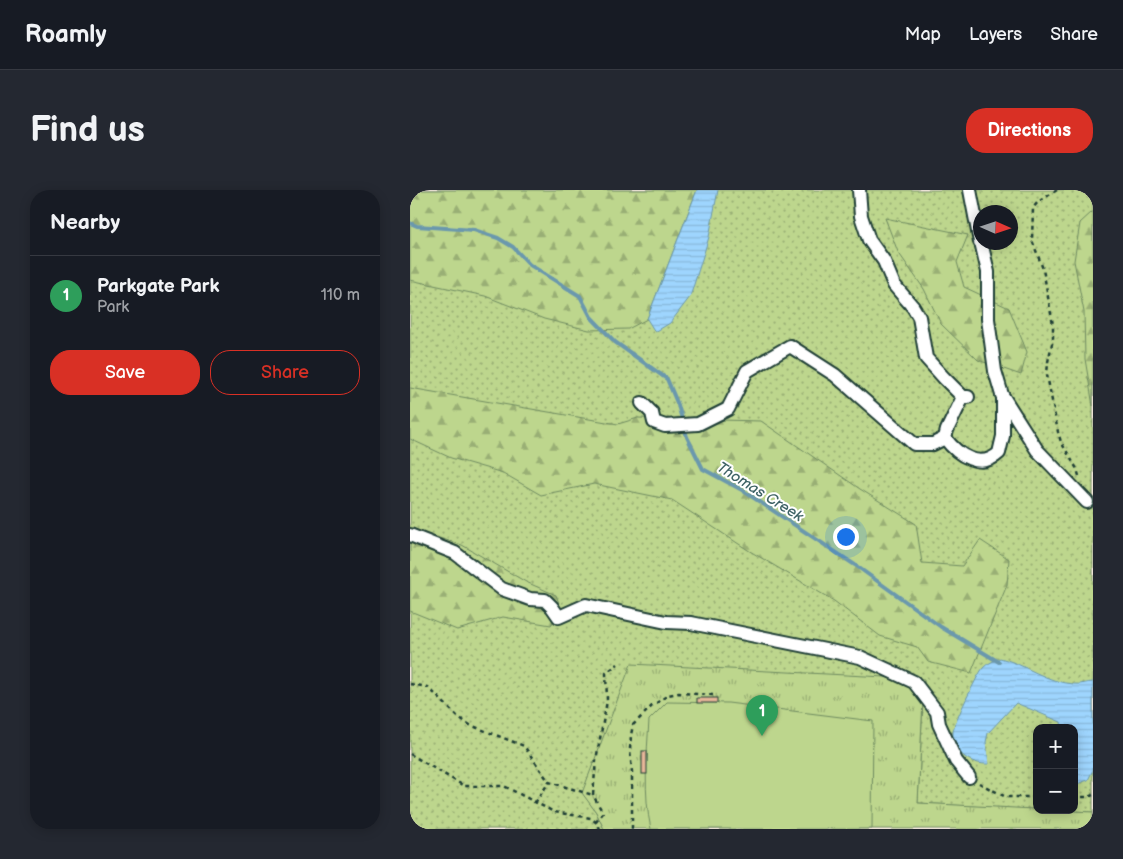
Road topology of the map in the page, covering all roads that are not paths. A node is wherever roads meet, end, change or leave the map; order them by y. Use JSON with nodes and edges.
{"nodes":[{"id":1,"x":859,"y":190,"type":"edge"},
{"id":2,"x":970,"y":190,"type":"edge"},
{"id":3,"x":973,"y":205,"type":"edge"},
{"id":4,"x":983,"y":250,"type":"edge"},
{"id":5,"x":1003,"y":397,"type":"junction"},
{"id":6,"x":642,"y":403,"type":"dead end"},
{"id":7,"x":945,"y":438,"type":"junction"},
{"id":8,"x":1087,"y":502,"type":"road end"},
{"id":9,"x":410,"y":535,"type":"edge"},
{"id":10,"x":969,"y":777,"type":"road end"}],
"edges":[{"from":1,"to":7,"type":"lane"},
{"from":2,"to":3,"type":"lane"},
{"from":4,"to":5,"type":"lane"},
{"from":5,"to":7,"type":"lane"},
{"from":5,"to":8,"type":"lane"},
{"from":6,"to":7,"type":"lane"},
{"from":9,"to":10,"type":"lane"}]}
